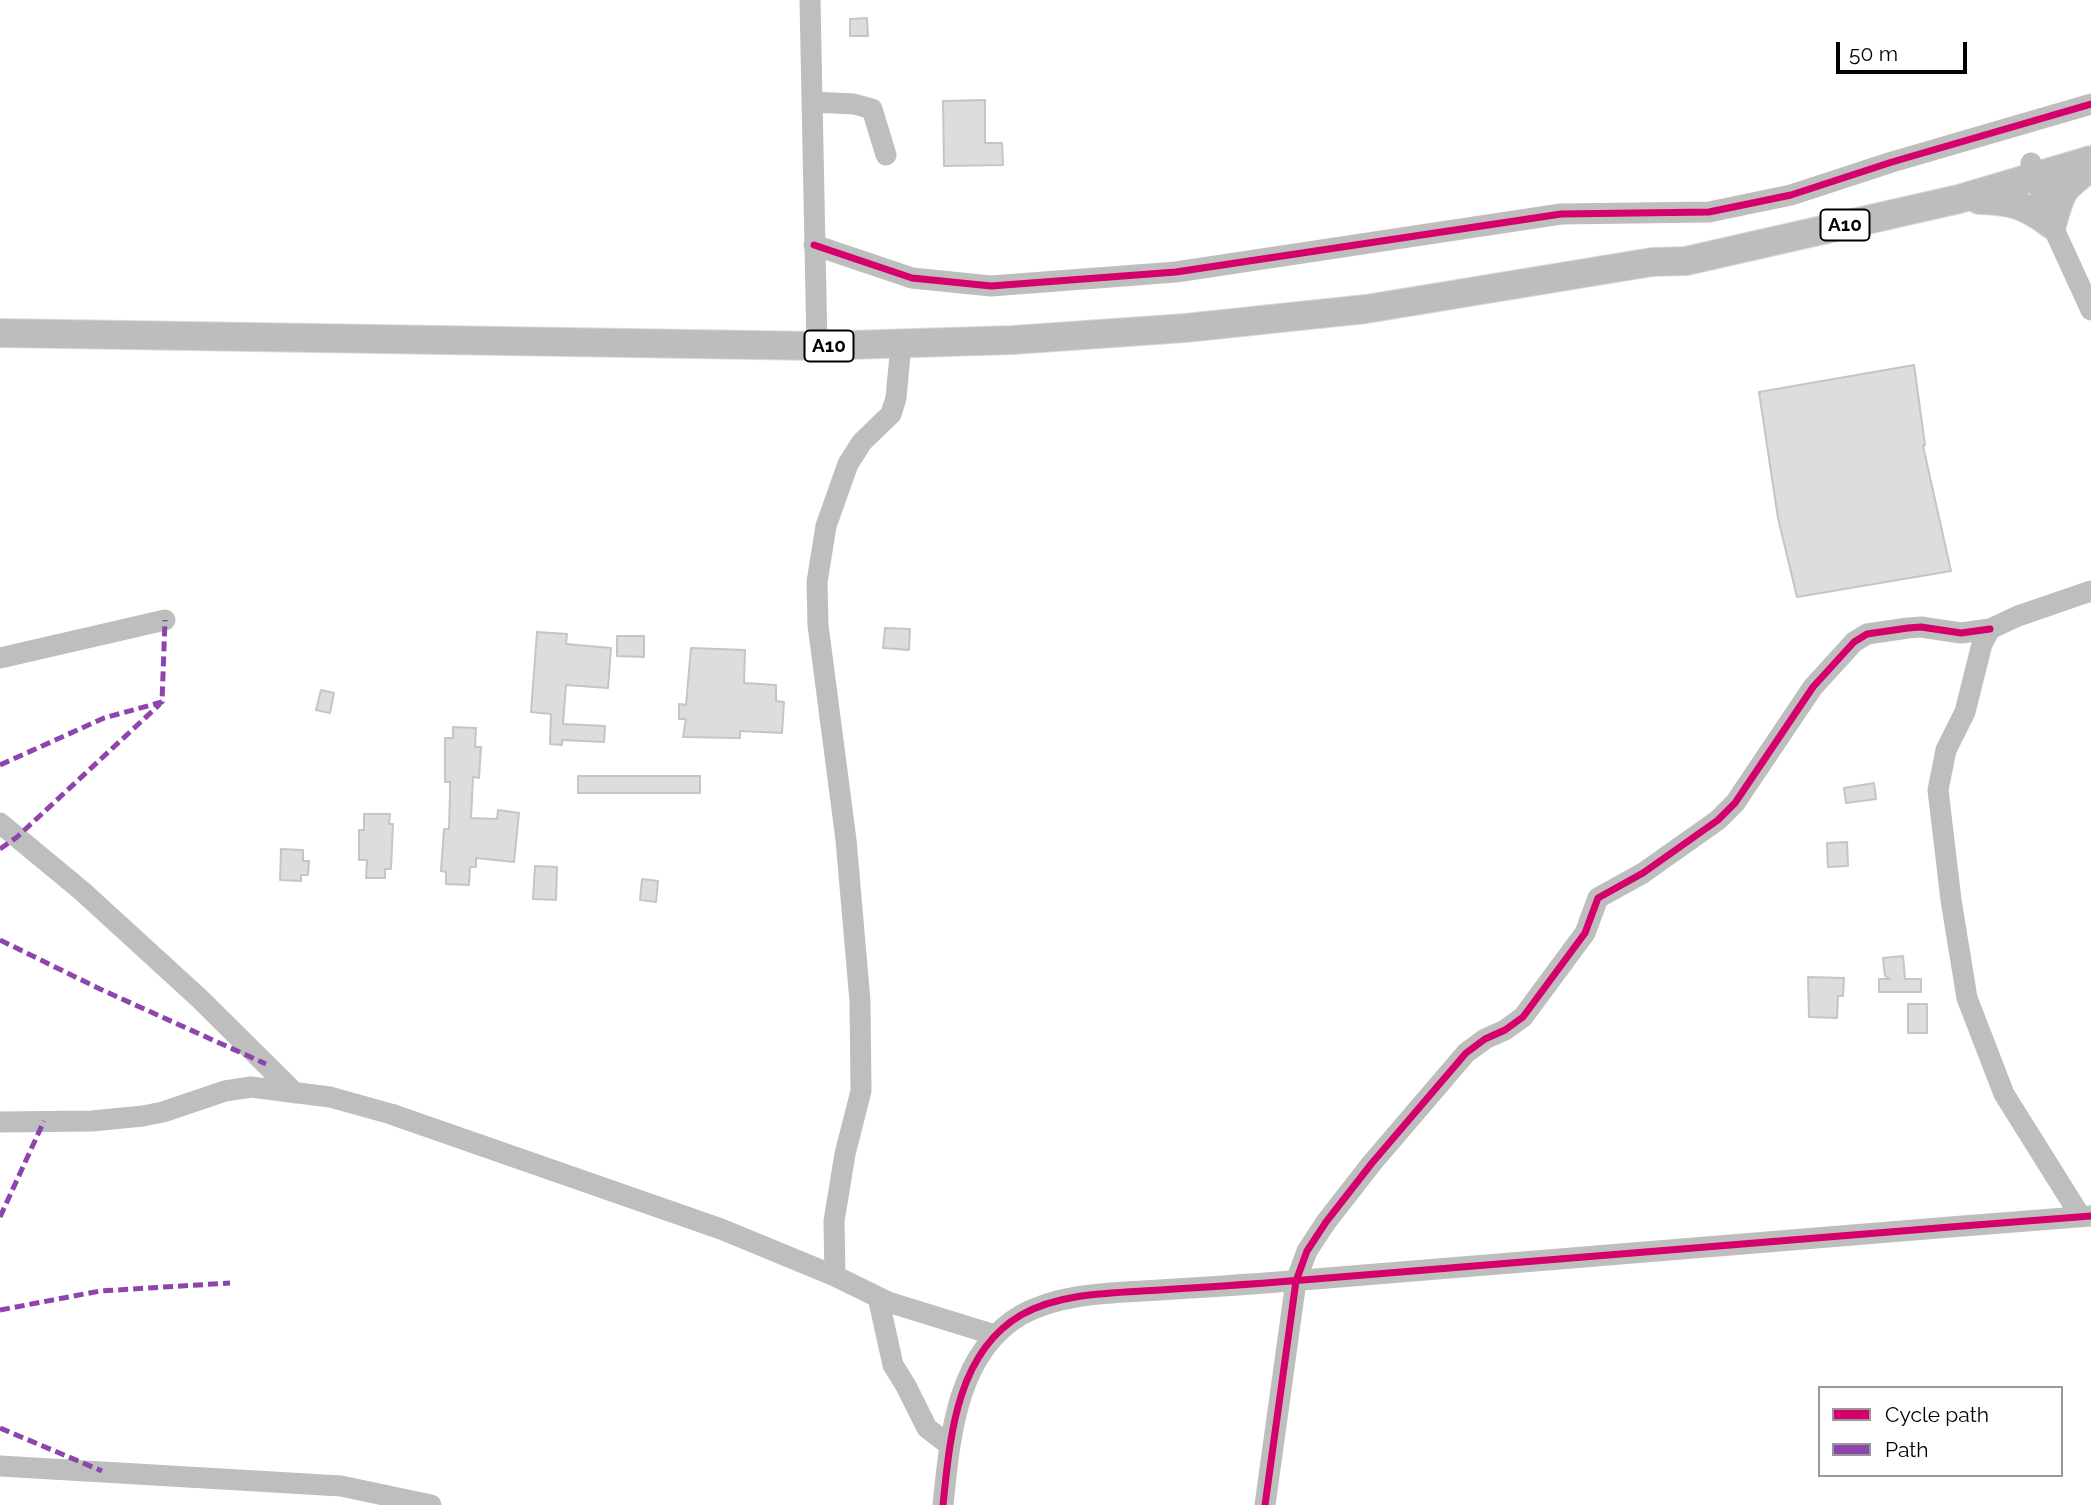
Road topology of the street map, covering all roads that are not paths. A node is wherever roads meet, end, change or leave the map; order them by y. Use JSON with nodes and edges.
{"nodes":[{"id":1,"x":810,"y":0,"type":"edge"},
{"id":2,"x":812,"y":102,"type":"junction"},
{"id":3,"x":2091,"y":104,"type":"edge"},
{"id":4,"x":2091,"y":145,"type":"edge"},
{"id":5,"x":886,"y":155,"type":"dead end"},
{"id":6,"x":2091,"y":160,"type":"edge"},
{"id":7,"x":2091,"y":167,"type":"edge"},
{"id":8,"x":2033,"y":170,"type":"junction"},
{"id":9,"x":1959,"y":199,"type":"junction"},
{"id":10,"x":2052,"y":225,"type":"junction"},
{"id":11,"x":814,"y":244,"type":"junction"},
{"id":12,"x":1652,"y":262,"type":"junction"},
{"id":13,"x":2091,"y":310,"type":"edge"},
{"id":14,"x":0,"y":333,"type":"edge"},
{"id":15,"x":901,"y":344,"type":"junction"},
{"id":16,"x":817,"y":346,"type":"junction"},
{"id":17,"x":2091,"y":590,"type":"edge"},
{"id":18,"x":165,"y":620,"type":"dead end"},
{"id":19,"x":1990,"y":629,"type":"junction"},
{"id":20,"x":0,"y":658,"type":"edge"},
{"id":21,"x":0,"y":824,"type":"edge"},
{"id":22,"x":295,"y":1093,"type":"junction"},
{"id":23,"x":0,"y":1122,"type":"edge"},
{"id":24,"x":2086,"y":1217,"type":"edge"},
{"id":25,"x":835,"y":1276,"type":"junction"},
{"id":26,"x":1296,"y":1281,"type":"junction"},
{"id":27,"x":878,"y":1297,"type":"junction"},
{"id":28,"x":995,"y":1335,"type":"junction"},
{"id":29,"x":949,"y":1445,"type":"junction"},
{"id":30,"x":0,"y":1466,"type":"edge"},
{"id":31,"x":431,"y":1505,"type":"edge"},
{"id":32,"x":943,"y":1505,"type":"edge"},
{"id":33,"x":1265,"y":1505,"type":"edge"}],
"edges":[{"from":1,"to":2,"type":"street"},
{"from":2,"to":5,"type":"street"},
{"from":2,"to":11,"type":"street"},
{"from":3,"to":11,"type":"street"},
{"from":4,"to":8,"type":"main road","number":"A10"},
{"from":6,"to":8,"type":"main road","number":"A10"},
{"from":7,"to":10,"type":"main road"},
{"from":8,"to":9,"type":"main road","number":"A10"},
{"from":8,"to":10,"type":"street"},
{"from":8,"to":12,"type":"main road","number":"A10"},
{"from":9,"to":10,"type":"main road"},
{"from":9,"to":12,"type":"main road","number":"A10"},
{"from":10,"to":13,"type":"street"},
{"from":11,"to":16,"type":"street"},
{"from":12,"to":15,"type":"main road","number":"A10"},
{"from":14,"to":16,"type":"main road","number":"A10"},
{"from":15,"to":16,"type":"main road","number":"A10"},
{"from":15,"to":25,"type":"street"},
{"from":17,"to":19,"type":"street"},
{"from":18,"to":20,"type":"street"},
{"from":19,"to":24,"type":"street"},
{"from":19,"to":26,"type":"street"},
{"from":21,"to":22,"type":"street"},
{"from":22,"to":23,"type":"street"},
{"from":22,"to":25,"type":"street"},
{"from":24,"to":26,"type":"street"},
{"from":25,"to":27,"type":"street"},
{"from":26,"to":28,"type":"street"},
{"from":26,"to":33,"type":"street"},
{"from":27,"to":28,"type":"street"},
{"from":27,"to":29,"type":"street"},
{"from":28,"to":29,"type":"street"},
{"from":29,"to":32,"type":"street"},
{"from":30,"to":31,"type":"street"}]}
